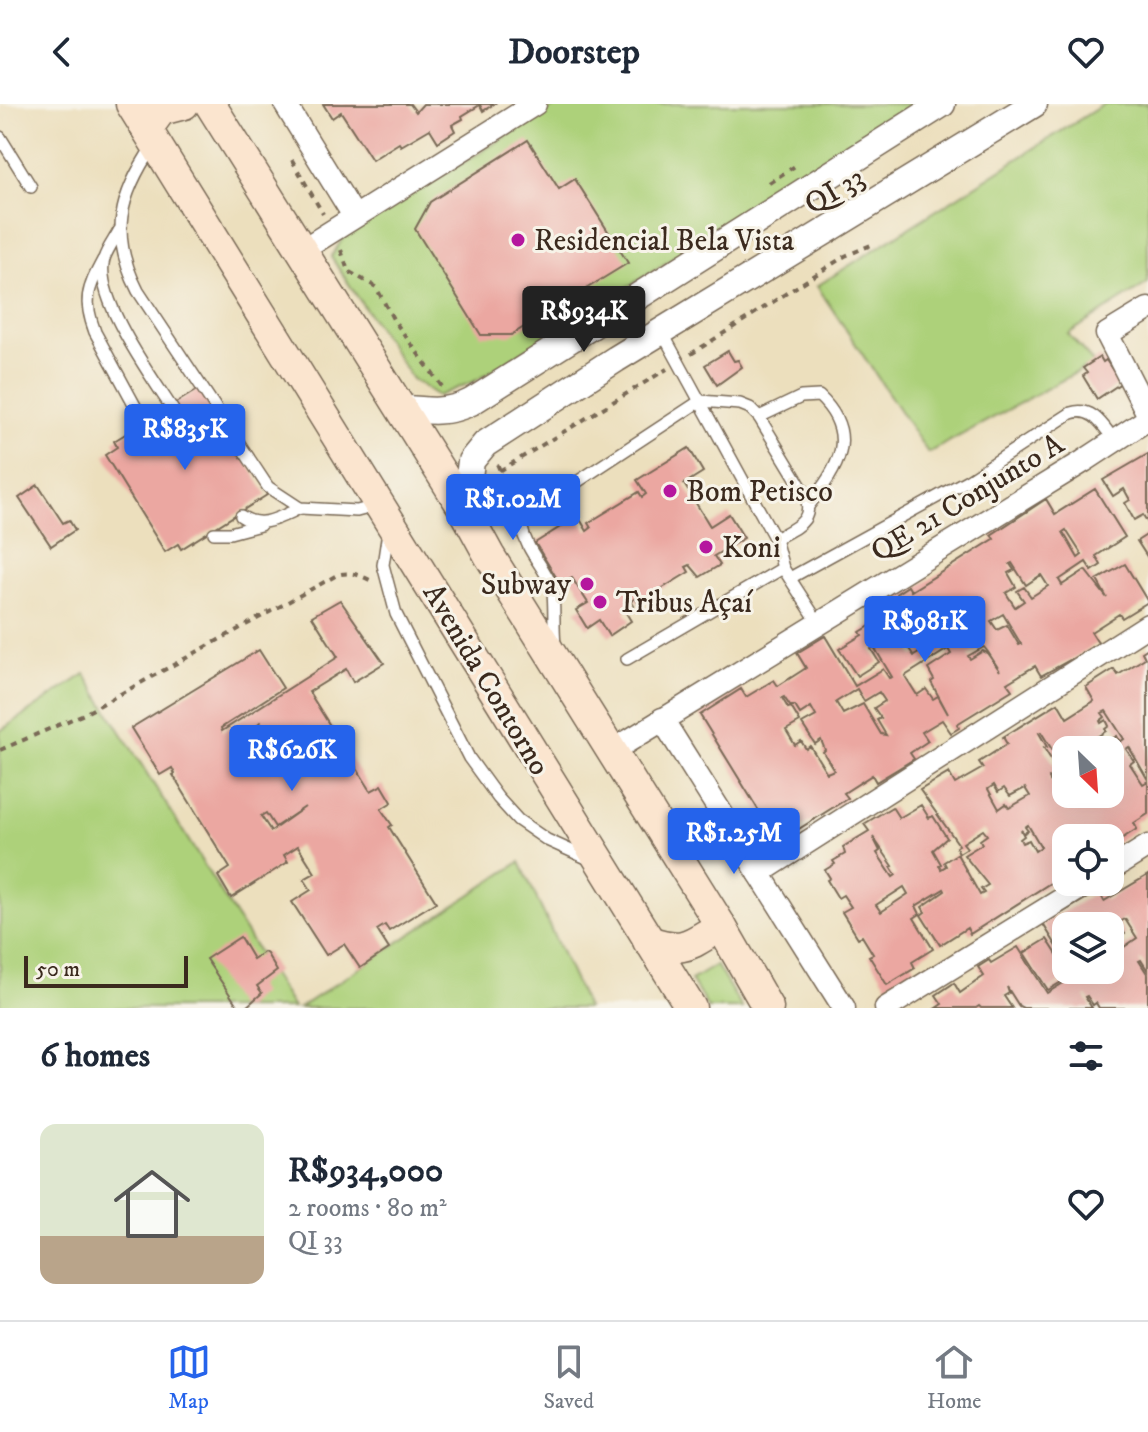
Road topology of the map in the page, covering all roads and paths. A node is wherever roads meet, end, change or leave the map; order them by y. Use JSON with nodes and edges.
{"nodes":[{"id":1,"x":184,"y":104,"type":"edge"},
{"id":2,"x":202,"y":104,"type":"edge"},
{"id":3,"x":210,"y":104,"type":"edge"},
{"id":4,"x":285,"y":104,"type":"edge"},
{"id":5,"x":535,"y":104,"type":"edge"},
{"id":6,"x":942,"y":104,"type":"edge"},
{"id":7,"x":1034,"y":104,"type":"edge"},
{"id":8,"x":145,"y":125,"type":"edge"},
{"id":9,"x":0,"y":137,"type":"edge"},
{"id":10,"x":807,"y":159,"type":"dead end"},
{"id":11,"x":31,"y":187,"type":"dead end"},
{"id":12,"x":757,"y":192,"type":"dead end"},
{"id":13,"x":354,"y":216,"type":"junction"},
{"id":14,"x":120,"y":231,"type":"junction"},
{"id":15,"x":871,"y":245,"type":"dead end"},
{"id":16,"x":302,"y":250,"type":"junction"},
{"id":17,"x":103,"y":260,"type":"junction"},
{"id":18,"x":1148,"y":309,"type":"edge"},
{"id":19,"x":596,"y":323,"type":"junction"},
{"id":20,"x":662,"y":331,"type":"junction"},
{"id":21,"x":616,"y":359,"type":"junction"},
{"id":22,"x":679,"y":362,"type":"junction"},
{"id":23,"x":700,"y":401,"type":"junction"},
{"id":24,"x":400,"y":408,"type":"junction"},
{"id":25,"x":173,"y":410,"type":"dead end"},
{"id":26,"x":1148,"y":416,"type":"edge"},
{"id":27,"x":759,"y":417,"type":"junction"},
{"id":28,"x":146,"y":426,"type":"dead end"},
{"id":29,"x":1115,"y":441,"type":"junction"},
{"id":30,"x":489,"y":488,"type":"dead end"},
{"id":31,"x":809,"y":505,"type":"junction"},
{"id":32,"x":300,"y":508,"type":"junction"},
{"id":33,"x":465,"y":511,"type":"junction"},
{"id":34,"x":385,"y":512,"type":"junction"},
{"id":35,"x":241,"y":516,"type":"dead end"},
{"id":36,"x":267,"y":523,"type":"junction"},
{"id":37,"x":214,"y":533,"type":"dead end"},
{"id":38,"x":775,"y":539,"type":"junction"},
{"id":39,"x":787,"y":573,"type":"junction"},
{"id":40,"x":389,"y":592,"type":"junction"},
{"id":41,"x":818,"y":622,"type":"junction"},
{"id":42,"x":1148,"y":625,"type":"edge"},
{"id":43,"x":627,"y":659,"type":"dead end"},
{"id":44,"x":567,"y":679,"type":"junction"},
{"id":45,"x":662,"y":719,"type":"junction"},
{"id":46,"x":0,"y":750,"type":"edge"},
{"id":47,"x":612,"y":751,"type":"junction"},
{"id":48,"x":1148,"y":846,"type":"edge"},
{"id":49,"x":1124,"y":861,"type":"edge"},
{"id":50,"x":599,"y":863,"type":"junction"},
{"id":51,"x":759,"y":873,"type":"junction"},
{"id":52,"x":1067,"y":896,"type":"edge"},
{"id":53,"x":721,"y":926,"type":"junction"},
{"id":54,"x":648,"y":941,"type":"junction"},
{"id":55,"x":691,"y":1008,"type":"edge"},
{"id":56,"x":768,"y":1008,"type":"edge"},
{"id":57,"x":844,"y":1008,"type":"edge"},
{"id":58,"x":886,"y":1008,"type":"edge"}],
"edges":[{"from":1,"to":8,"type":"main road"},
{"from":2,"to":3,"type":"main road"},
{"from":3,"to":16,"type":"main road"},
{"from":4,"to":13,"type":"street"},
{"from":5,"to":13,"type":"street"},
{"from":6,"to":19,"type":"street","name":"QI 33"},
{"from":7,"to":20,"type":"street","name":"QI 33"},
{"from":8,"to":14,"type":"lane"},
{"from":8,"to":34,"type":"main road","name":"Avenida Contorno"},
{"from":9,"to":11,"type":"lane"},
{"from":10,"to":12,"type":"path"},
{"from":13,"to":16,"type":"street"},
{"from":14,"to":17,"type":"lane"},
{"from":14,"to":32,"type":"lane"},
{"from":15,"to":22,"type":"path"},
{"from":16,"to":24,"type":"main road"},
{"from":17,"to":25,"type":"lane"},
{"from":17,"to":28,"type":"lane"},
{"from":18,"to":26,"type":"street"},
{"from":19,"to":21,"type":"street"},
{"from":19,"to":24,"type":"street","name":"QI 33"},
{"from":20,"to":21,"type":"street","name":"QI 33"},
{"from":20,"to":22,"type":"lane"},
{"from":21,"to":33,"type":"street","name":"QI 33"},
{"from":22,"to":23,"type":"lane"},
{"from":22,"to":30,"type":"path"},
{"from":23,"to":27,"type":"lane"},
{"from":23,"to":38,"type":"lane"},
{"from":23,"to":44,"type":"lane"},
{"from":24,"to":33,"type":"main road"},
{"from":26,"to":29,"type":"street","name":"QE 21 Conjunto A"},
{"from":27,"to":31,"type":"lane"},
{"from":27,"to":31,"type":"lane"},
{"from":29,"to":39,"type":"lane"},
{"from":29,"to":41,"type":"street","name":"QE 21 Conjunto A"},
{"from":31,"to":38,"type":"lane"},
{"from":32,"to":34,"type":"lane"},
{"from":32,"to":36,"type":"lane"},
{"from":33,"to":44,"type":"main road"},
{"from":34,"to":40,"type":"lane"},
{"from":34,"to":50,"type":"main road","name":"Avenida Contorno"},
{"from":35,"to":36,"type":"lane"},
{"from":36,"to":37,"type":"lane"},
{"from":38,"to":39,"type":"lane"},
{"from":39,"to":41,"type":"lane"},
{"from":39,"to":43,"type":"lane"},
{"from":40,"to":46,"type":"path"},
{"from":40,"to":50,"type":"lane"},
{"from":41,"to":45,"type":"street","name":"QE 21 Conjunto A"},
{"from":42,"to":51,"type":"street"},
{"from":44,"to":47,"type":"main road"},
{"from":45,"to":47,"type":"street","name":"QE 21 Conjunto A"},
{"from":45,"to":51,"type":"street"},
{"from":47,"to":53,"type":"main road"},
{"from":48,"to":49,"type":"street"},
{"from":50,"to":54,"type":"main road","name":"Avenida Contorno"},
{"from":51,"to":57,"type":"street"},
{"from":52,"to":58,"type":"street"},
{"from":53,"to":54,"type":"main road"},
{"from":53,"to":56,"type":"main road"},
{"from":54,"to":55,"type":"main road","name":"Avenida Contorno"}]}
